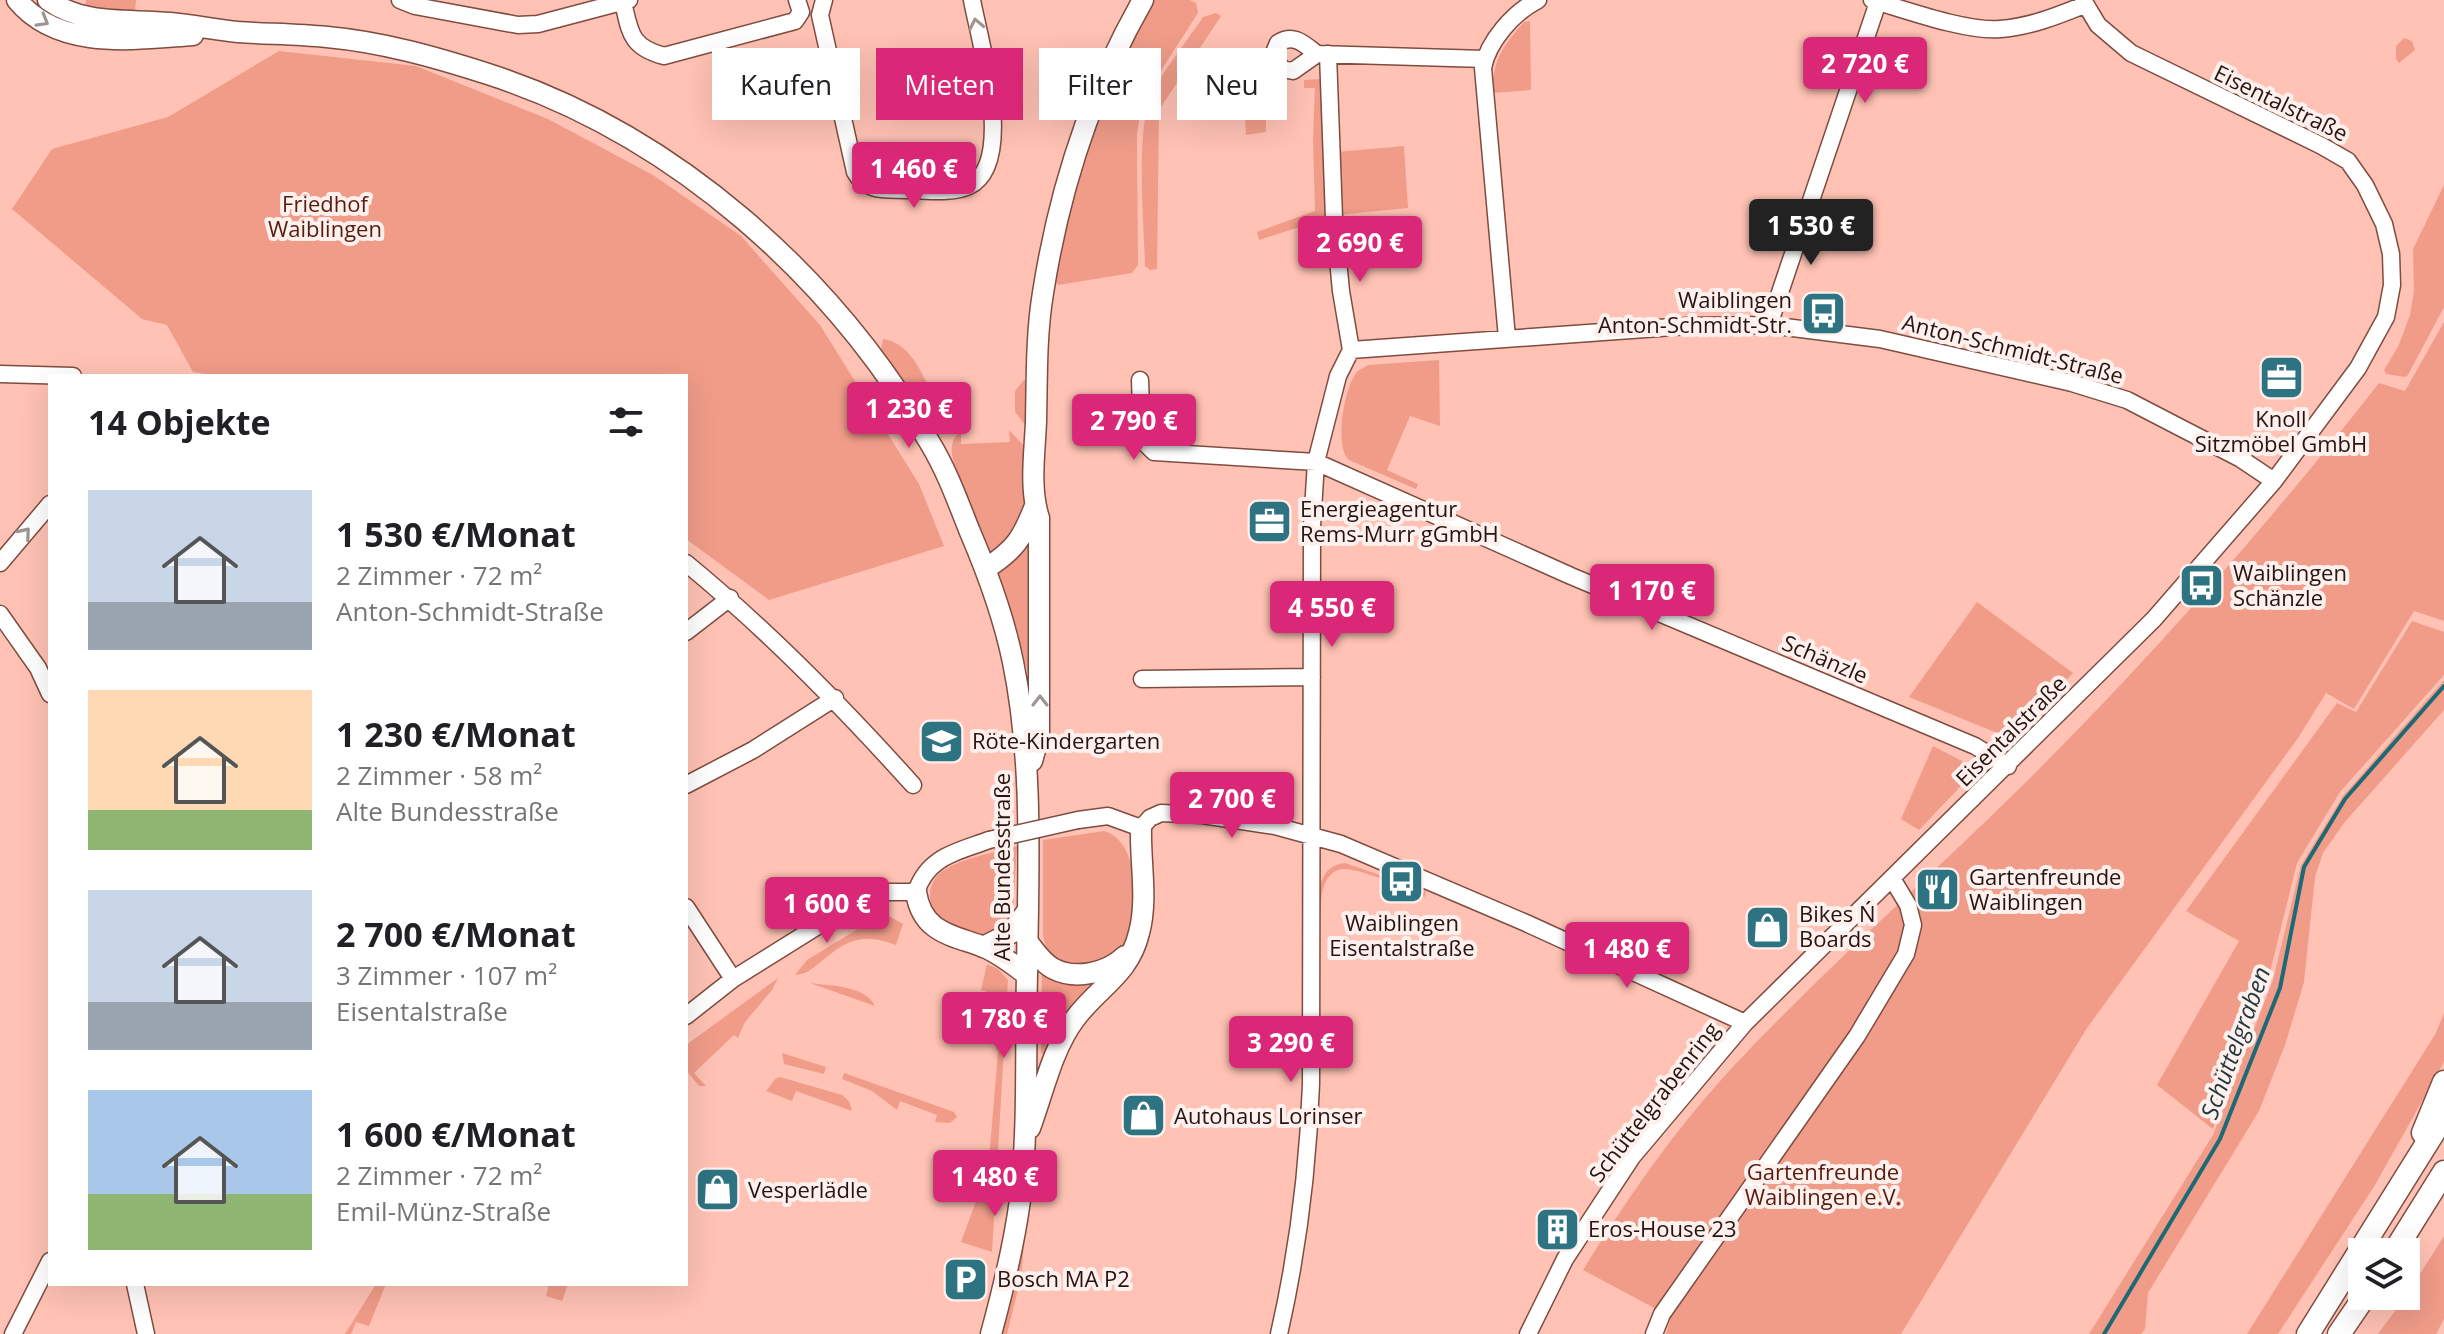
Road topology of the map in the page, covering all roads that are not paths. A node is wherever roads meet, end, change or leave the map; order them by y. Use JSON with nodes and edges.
{"nodes":[{"id":1,"x":17,"y":0,"type":"edge"},
{"id":2,"x":48,"y":0,"type":"edge"},
{"id":3,"x":400,"y":0,"type":"edge"},
{"id":4,"x":797,"y":0,"type":"edge"},
{"id":5,"x":824,"y":0,"type":"edge"},
{"id":6,"x":972,"y":0,"type":"edge"},
{"id":7,"x":1143,"y":0,"type":"edge"},
{"id":8,"x":1538,"y":0,"type":"edge"},
{"id":9,"x":626,"y":1,"type":"edge"},
{"id":10,"x":1875,"y":1,"type":"edge"},
{"id":11,"x":2084,"y":2,"type":"edge"},
{"id":12,"x":235,"y":31,"type":"junction"},
{"id":13,"x":1485,"y":59,"type":"junction"},
{"id":14,"x":1769,"y":325,"type":"junction"},
{"id":15,"x":1507,"y":338,"type":"junction"},
{"id":16,"x":1351,"y":350,"type":"junction"},
{"id":17,"x":0,"y":374,"type":"edge"},
{"id":18,"x":48,"y":375,"type":"edge"},
{"id":19,"x":1140,"y":380,"type":"dead end"},
{"id":20,"x":1316,"y":462,"type":"junction"},
{"id":21,"x":2274,"y":481,"type":"junction"},
{"id":22,"x":48,"y":506,"type":"edge"},
{"id":23,"x":1035,"y":506,"type":"junction"},
{"id":24,"x":0,"y":563,"type":"edge"},
{"id":25,"x":688,"y":565,"type":"edge"},
{"id":26,"x":985,"y":569,"type":"junction"},
{"id":27,"x":730,"y":598,"type":"junction"},
{"id":28,"x":0,"y":614,"type":"edge"},
{"id":29,"x":688,"y":630,"type":"edge"},
{"id":30,"x":1312,"y":677,"type":"junction"},
{"id":31,"x":1142,"y":679,"type":"dead end"},
{"id":32,"x":48,"y":690,"type":"edge"},
{"id":33,"x":835,"y":698,"type":"junction"},
{"id":34,"x":2008,"y":766,"type":"junction"},
{"id":35,"x":1027,"y":777,"type":"junction"},
{"id":36,"x":688,"y":784,"type":"edge"},
{"id":37,"x":913,"y":785,"type":"dead end"},
{"id":38,"x":1141,"y":828,"type":"junction"},
{"id":39,"x":1311,"y":835,"type":"junction"},
{"id":40,"x":1893,"y":880,"type":"junction"},
{"id":41,"x":916,"y":892,"type":"junction"},
{"id":42,"x":688,"y":910,"type":"edge"},
{"id":43,"x":1028,"y":910,"type":"junction"},
{"id":44,"x":1027,"y":941,"type":"junction"},
{"id":45,"x":1136,"y":944,"type":"junction"},
{"id":46,"x":983,"y":947,"type":"junction"},
{"id":47,"x":1027,"y":975,"type":"junction"},
{"id":48,"x":733,"y":979,"type":"junction"},
{"id":49,"x":688,"y":1014,"type":"edge"},
{"id":50,"x":1745,"y":1023,"type":"junction"},
{"id":51,"x":2444,"y":1082,"type":"edge"},
{"id":52,"x":2444,"y":1116,"type":"edge"},
{"id":53,"x":1024,"y":1146,"type":"junction"},
{"id":54,"x":2444,"y":1172,"type":"edge"},
{"id":55,"x":2406,"y":1180,"type":"junction"},
{"id":56,"x":2444,"y":1202,"type":"edge"},
{"id":57,"x":2404,"y":1238,"type":"edge"},
{"id":58,"x":2409,"y":1238,"type":"edge"},
{"id":59,"x":48,"y":1265,"type":"edge"},
{"id":60,"x":135,"y":1286,"type":"edge"},
{"id":61,"x":2355,"y":1310,"type":"edge"},
{"id":62,"x":13,"y":1334,"type":"edge"},
{"id":63,"x":146,"y":1334,"type":"edge"},
{"id":64,"x":991,"y":1334,"type":"edge"},
{"id":65,"x":1279,"y":1334,"type":"edge"},
{"id":66,"x":1528,"y":1334,"type":"edge"},
{"id":67,"x":1654,"y":1334,"type":"edge"},
{"id":68,"x":2308,"y":1334,"type":"edge"},
{"id":69,"x":2339,"y":1334,"type":"edge"}],
"edges":[{"from":1,"to":12,"type":"main road","name":"Alte Bundesstraße","one_way":true},
{"from":2,"to":12,"type":"main road","name":"Alte Bundesstraße"},
{"from":3,"to":9,"type":"street"},
{"from":4,"to":9,"type":"street"},
{"from":5,"to":6,"type":"street","one_way":true},
{"from":7,"to":23,"type":"main road"},
{"from":8,"to":13,"type":"street"},
{"from":10,"to":11,"type":"street"},
{"from":10,"to":14,"type":"street"},
{"from":11,"to":21,"type":"street","name":"Eisentalstraße"},
{"from":12,"to":26,"type":"main road","name":"Alte Bundesstraße"},
{"from":13,"to":15,"type":"street"},
{"from":13,"to":16,"type":"street"},
{"from":14,"to":15,"type":"street","name":"Anton-Schmidt-Straße"},
{"from":14,"to":21,"type":"street","name":"Anton-Schmidt-Straße"},
{"from":15,"to":16,"type":"street","name":"Anton-Schmidt-Straße"},
{"from":16,"to":20,"type":"street"},
{"from":17,"to":18,"type":"street"},
{"from":19,"to":20,"type":"street"},
{"from":20,"to":30,"type":"street"},
{"from":20,"to":34,"type":"street","name":"Schänzle"},
{"from":21,"to":34,"type":"street","name":"Eisentalstraße"},
{"from":24,"to":22,"type":"street","one_way":true},
{"from":23,"to":26,"type":"main road"},
{"from":35,"to":23,"type":"main road","one_way":true},
{"from":25,"to":27,"type":"street"},
{"from":26,"to":35,"type":"main road","name":"Alte Bundesstraße"},
{"from":27,"to":29,"type":"street"},
{"from":27,"to":33,"type":"street"},
{"from":28,"to":32,"type":"street"},
{"from":30,"to":31,"type":"street"},
{"from":30,"to":39,"type":"street"},
{"from":33,"to":36,"type":"street"},
{"from":33,"to":37,"type":"street"},
{"from":34,"to":40,"type":"street","name":"Eisentalstraße"},
{"from":35,"to":43,"type":"main road","name":"Alte Bundesstraße"},
{"from":38,"to":39,"type":"street"},
{"from":38,"to":41,"type":"street","bridge":true},
{"from":38,"to":45,"type":"main road"},
{"from":39,"to":50,"type":"street"},
{"from":39,"to":65,"type":"street"},
{"from":40,"to":50,"type":"street","name":"Eisentalstraße"},
{"from":40,"to":67,"type":"street"},
{"from":41,"to":46,"type":"main road"},
{"from":41,"to":48,"type":"street"},
{"from":42,"to":48,"type":"street"},
{"from":43,"to":44,"type":"main road","name":"Alte Bundesstraße"},
{"from":43,"to":46,"type":"main road"},
{"from":44,"to":45,"type":"main road"},
{"from":44,"to":47,"type":"main road","name":"Alte Bundesstraße"},
{"from":45,"to":53,"type":"main road"},
{"from":46,"to":47,"type":"main road"},
{"from":47,"to":53,"type":"main road","name":"Alte Bundesstraße"},
{"from":48,"to":49,"type":"street"},
{"from":50,"to":66,"type":"street","name":"Schüttelgrabenring"},
{"from":51,"to":55,"type":"highway"},
{"from":52,"to":55,"type":"highway"},
{"from":53,"to":64,"type":"main road","name":"Alte Bundesstraße"},
{"from":54,"to":57,"type":"highway"},
{"from":55,"to":68,"type":"highway"},
{"from":56,"to":58,"type":"highway"},
{"from":59,"to":62,"type":"street"},
{"from":60,"to":63,"type":"street"},
{"from":61,"to":69,"type":"highway"}]}
